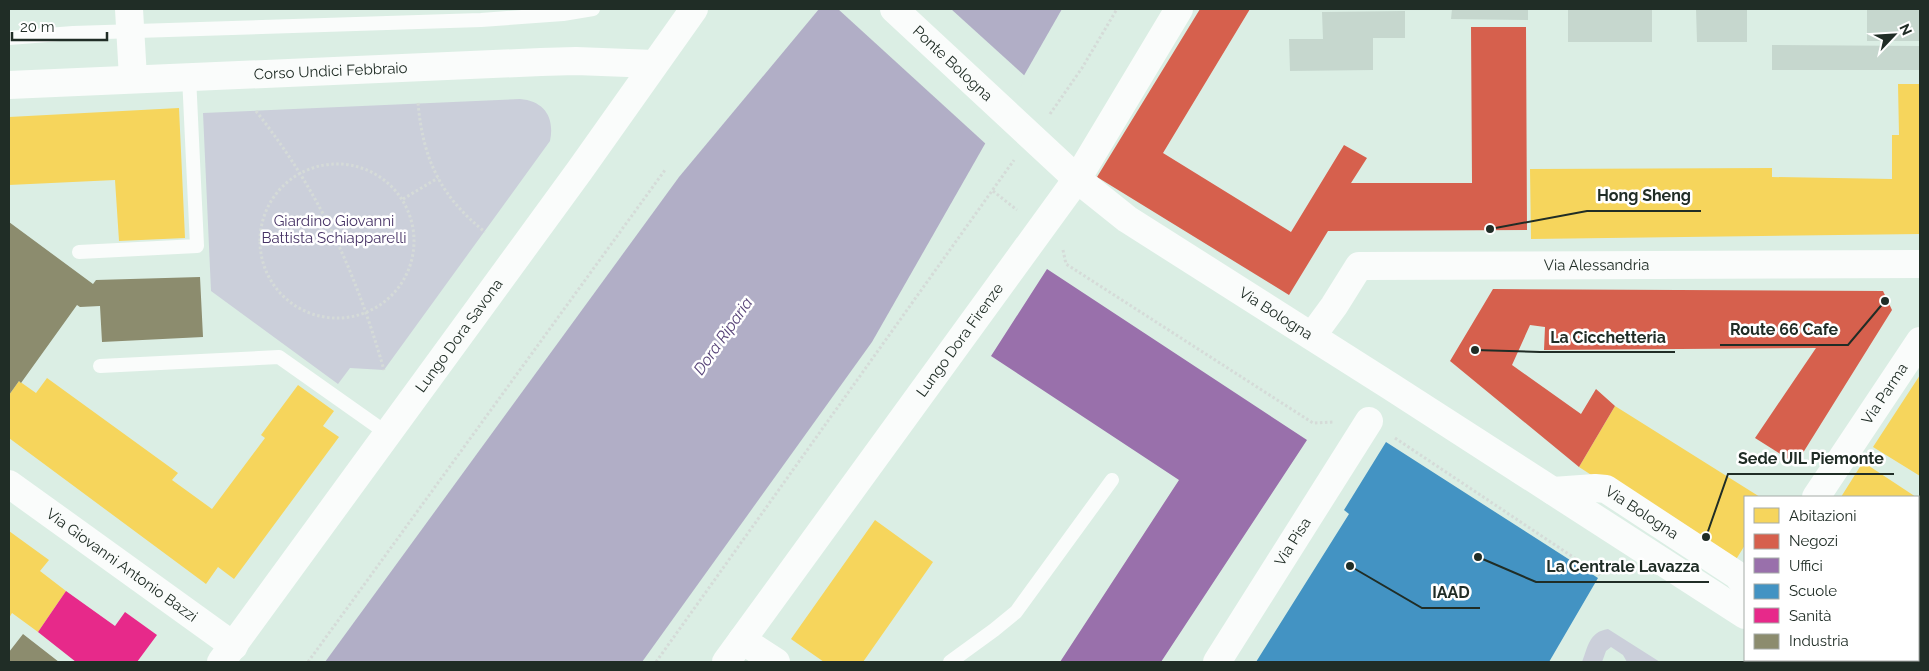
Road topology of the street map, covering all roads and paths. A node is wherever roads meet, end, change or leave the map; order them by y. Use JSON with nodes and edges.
{"nodes":[{"id":1,"x":594,"y":9,"type":"edge"},
{"id":2,"x":694,"y":9,"type":"edge"},
{"id":3,"x":894,"y":9,"type":"edge"},
{"id":4,"x":1117,"y":9,"type":"edge"},
{"id":5,"x":1179,"y":9,"type":"edge"},
{"id":6,"x":129,"y":20,"type":"edge"},
{"id":7,"x":9,"y":38,"type":"edge"},
{"id":8,"x":654,"y":64,"type":"junction"},
{"id":9,"x":189,"y":76,"type":"junction"},
{"id":10,"x":133,"y":78,"type":"junction"},
{"id":11,"x":9,"y":85,"type":"edge"},
{"id":12,"x":418,"y":103,"type":"dead end"},
{"id":13,"x":1054,"y":109,"type":"dead end"},
{"id":14,"x":256,"y":111,"type":"dead end"},
{"id":15,"x":1012,"y":118,"type":"joint"},
{"id":16,"x":1015,"y":158,"type":"dead end"},
{"id":17,"x":665,"y":170,"type":"dead end"},
{"id":18,"x":300,"y":173,"type":"junction"},
{"id":19,"x":438,"y":178,"type":"junction"},
{"id":20,"x":1077,"y":179,"type":"junction"},
{"id":21,"x":993,"y":191,"type":"junction"},
{"id":22,"x":403,"y":199,"type":"junction"},
{"id":23,"x":1023,"y":215,"type":"dead end"},
{"id":24,"x":484,"y":232,"type":"dead end"},
{"id":25,"x":79,"y":252,"type":"dead end"},
{"id":26,"x":1066,"y":264,"type":"dead end"},
{"id":27,"x":1920,"y":264,"type":"edge"},
{"id":28,"x":366,"y":314,"type":"junction"},
{"id":29,"x":1312,"y":336,"type":"junction"},
{"id":30,"x":1920,"y":341,"type":"edge"},
{"id":31,"x":100,"y":366,"type":"dead end"},
{"id":32,"x":384,"y":370,"type":"dead end"},
{"id":33,"x":1369,"y":421,"type":"junction"},
{"id":34,"x":388,"y":434,"type":"junction"},
{"id":35,"x":1112,"y":480,"type":"dead end"},
{"id":36,"x":9,"y":484,"type":"edge"},
{"id":37,"x":1817,"y":496,"type":"edge"},
{"id":38,"x":1600,"y":574,"type":"dead end"},
{"id":39,"x":1744,"y":604,"type":"edge"},
{"id":40,"x":742,"y":640,"type":"junction"},
{"id":41,"x":227,"y":654,"type":"edge"},
{"id":42,"x":308,"y":662,"type":"edge"},
{"id":43,"x":656,"y":662,"type":"edge"},
{"id":44,"x":726,"y":662,"type":"edge"},
{"id":45,"x":776,"y":662,"type":"edge"},
{"id":46,"x":950,"y":662,"type":"edge"},
{"id":47,"x":1217,"y":662,"type":"edge"}],
"edges":[{"from":1,"to":6,"type":"lane"},
{"from":2,"to":8,"type":"street","name":"Lungo Dora Savona"},
{"from":3,"to":15,"type":"street","name":"Ponte Bologna"},
{"from":4,"to":13,"type":"path"},
{"from":5,"to":20,"type":"street","name":"Lungo Dora Firenze"},
{"from":6,"to":7,"type":"lane"},
{"from":6,"to":10,"type":"street"},
{"from":8,"to":9,"type":"street","name":"Corso Undici Febbraio"},
{"from":8,"to":34,"type":"street","name":"Lungo Dora Savona"},
{"from":9,"to":10,"type":"street","name":"Corso Undici Febbraio"},
{"from":9,"to":25,"type":"lane"},
{"from":10,"to":11,"type":"street","name":"Corso Undici Febbraio"},
{"from":12,"to":19,"type":"path"},
{"from":14,"to":18,"type":"path"},
{"from":15,"to":20,"type":"street","name":"Via Bologna"},
{"from":16,"to":21,"type":"path"},
{"from":17,"to":42,"type":"path"},
{"from":18,"to":22,"type":"path"},
{"from":18,"to":28,"type":"path"},
{"from":18,"to":28,"type":"path"},
{"from":19,"to":22,"type":"path"},
{"from":19,"to":24,"type":"path"},
{"from":20,"to":29,"type":"street","name":"Via Bologna"},
{"from":20,"to":40,"type":"street","name":"Lungo Dora Firenze"},
{"from":21,"to":23,"type":"path"},
{"from":21,"to":43,"type":"path"},
{"from":22,"to":28,"type":"path"},
{"from":26,"to":33,"type":"path"},
{"from":27,"to":29,"type":"street","name":"Via Alessandria"},
{"from":28,"to":32,"type":"path"},
{"from":29,"to":39,"type":"street","name":"Via Bologna"},
{"from":30,"to":37,"type":"street","name":"Via Parma"},
{"from":31,"to":34,"type":"lane"},
{"from":33,"to":38,"type":"path"},
{"from":33,"to":47,"type":"street","name":"Via Pisa"},
{"from":34,"to":41,"type":"street","name":"Lungo Dora Savona"},
{"from":35,"to":46,"type":"lane"},
{"from":36,"to":41,"type":"street","name":"Via Giovanni Antonio Bazzi"},
{"from":40,"to":44,"type":"street","name":"Lungo Dora Firenze"},
{"from":40,"to":45,"type":"street"}]}
